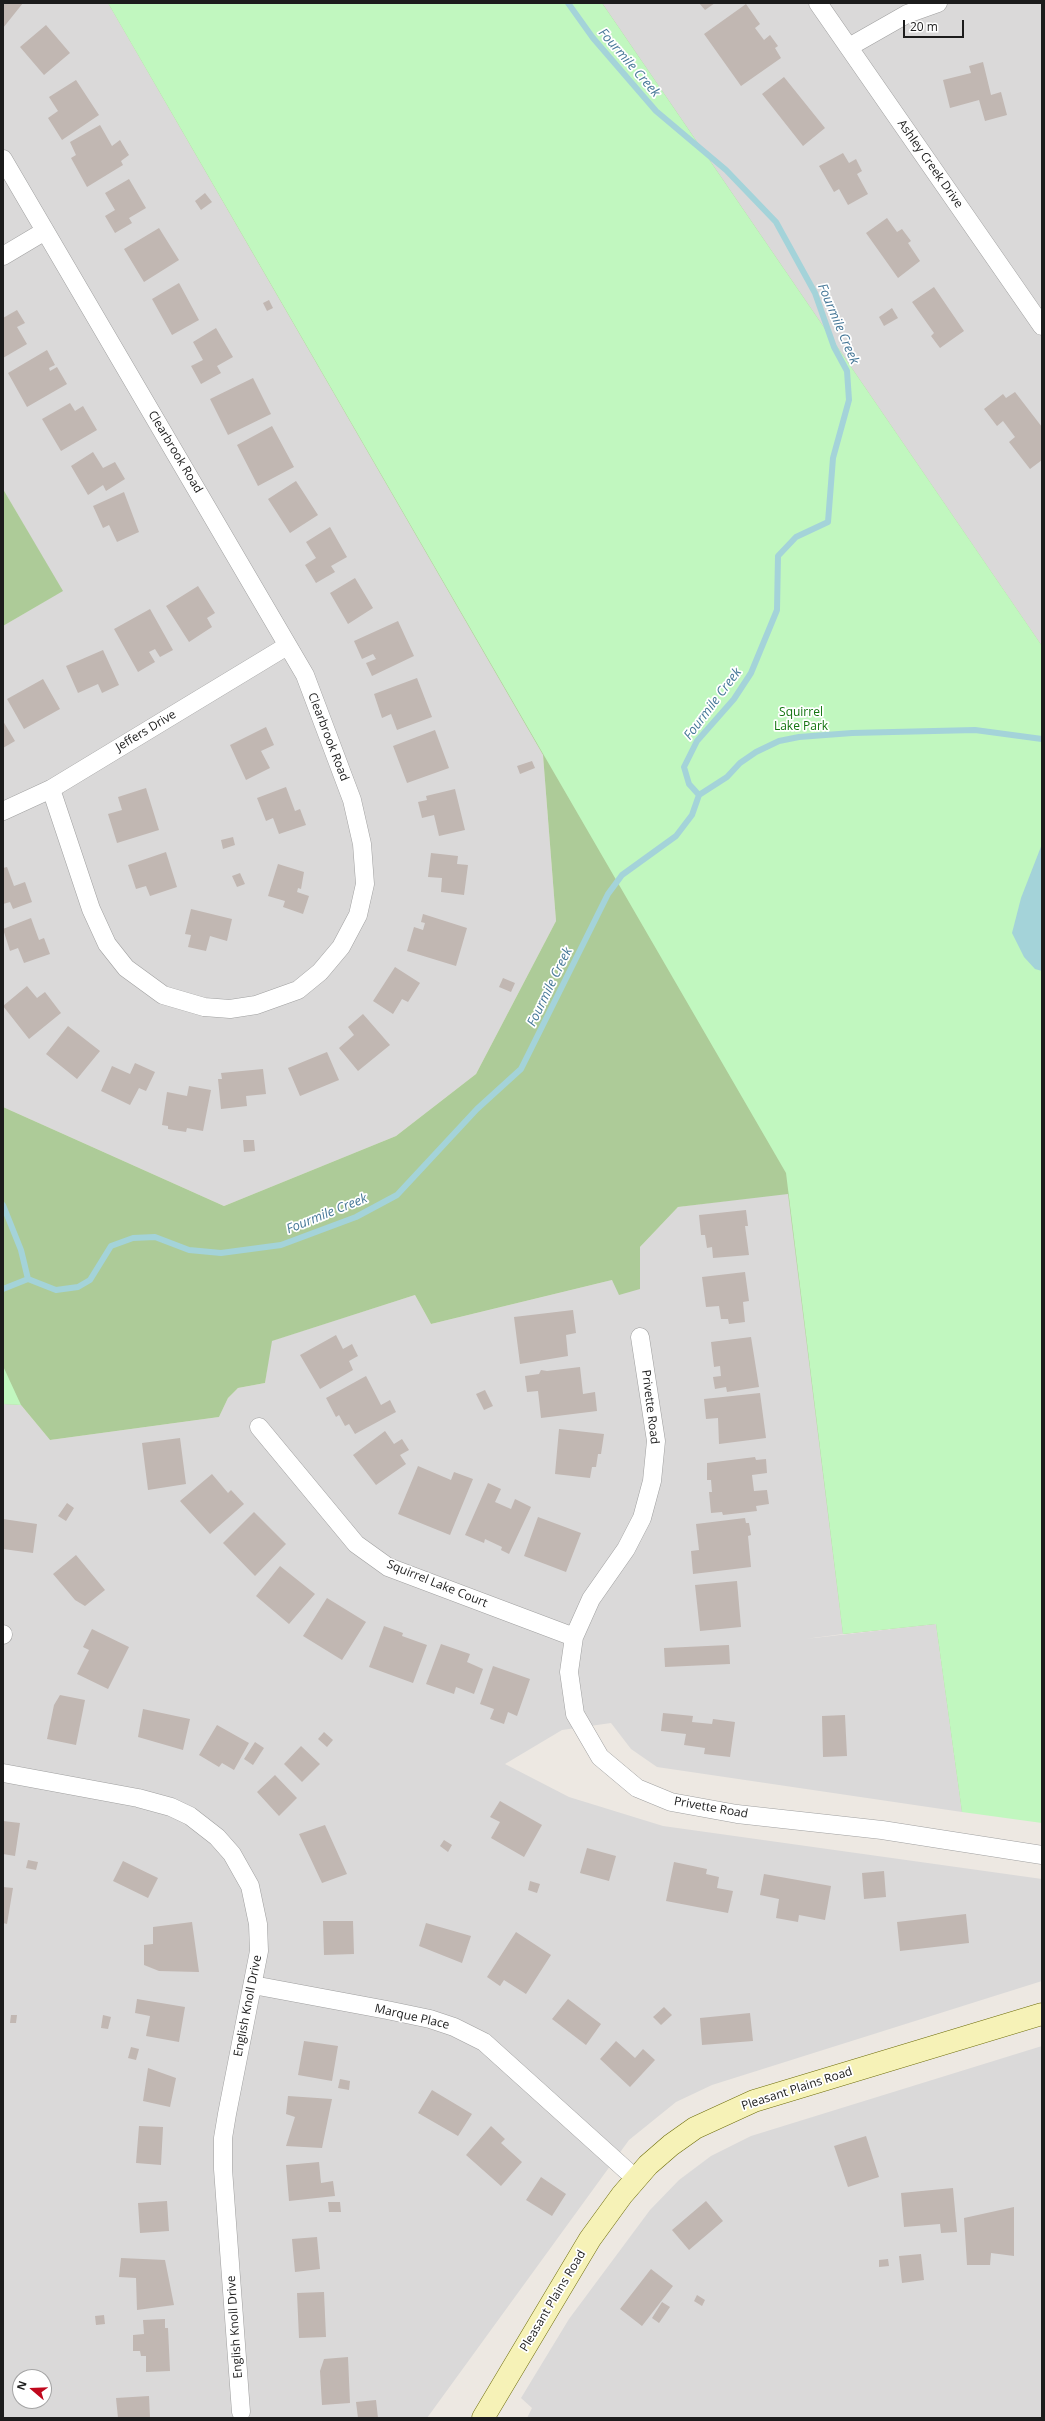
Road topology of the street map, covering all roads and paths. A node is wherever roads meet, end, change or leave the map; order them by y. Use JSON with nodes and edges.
{"nodes":[{"id":1,"x":818,"y":3,"type":"edge"},
{"id":2,"x":938,"y":3,"type":"edge"},
{"id":3,"x":849,"y":47,"type":"junction"},
{"id":4,"x":3,"y":160,"type":"edge"},
{"id":5,"x":45,"y":232,"type":"junction"},
{"id":6,"x":3,"y":256,"type":"edge"},
{"id":7,"x":1042,"y":326,"type":"edge"},
{"id":8,"x":287,"y":646,"type":"junction"},
{"id":9,"x":51,"y":789,"type":"junction"},
{"id":10,"x":3,"y":811,"type":"edge"},
{"id":11,"x":640,"y":1337,"type":"dead end"},
{"id":12,"x":259,"y":1427,"type":"dead end"},
{"id":13,"x":574,"y":1637,"type":"junction"},
{"id":14,"x":3,"y":1773,"type":"edge"},
{"id":15,"x":1042,"y":1855,"type":"edge"},
{"id":16,"x":253,"y":1986,"type":"junction"},
{"id":17,"x":1042,"y":2014,"type":"edge"},
{"id":18,"x":636,"y":2179,"type":"junction"},
{"id":19,"x":241,"y":2412,"type":"dead end"},
{"id":20,"x":483,"y":2418,"type":"edge"}],
"edges":[{"from":1,"to":3,"type":"street","name":"Ashley Creek Drive"},
{"from":2,"to":3,"type":"street"},
{"from":3,"to":7,"type":"street","name":"Ashley Creek Drive"},
{"from":4,"to":5,"type":"street","name":"Clearbrook Road"},
{"from":5,"to":6,"type":"street"},
{"from":5,"to":8,"type":"street","name":"Clearbrook Road"},
{"from":8,"to":9,"type":"street","name":"Jeffers Drive"},
{"from":8,"to":9,"type":"street","name":"Clearbrook Road"},
{"from":9,"to":10,"type":"street","name":"Jeffers Drive"},
{"from":11,"to":13,"type":"street","name":"Privette Road"},
{"from":12,"to":13,"type":"street","name":"Squirrel Lake Court"},
{"from":13,"to":15,"type":"street","name":"Privette Road"},
{"from":14,"to":16,"type":"street","name":"English Knoll Drive"},
{"from":16,"to":18,"type":"street","name":"Marque Place"},
{"from":16,"to":19,"type":"street","name":"English Knoll Drive"},
{"from":17,"to":18,"type":"street","name":"Pleasant Plains Road"},
{"from":18,"to":20,"type":"street","name":"Pleasant Plains Road"}]}
